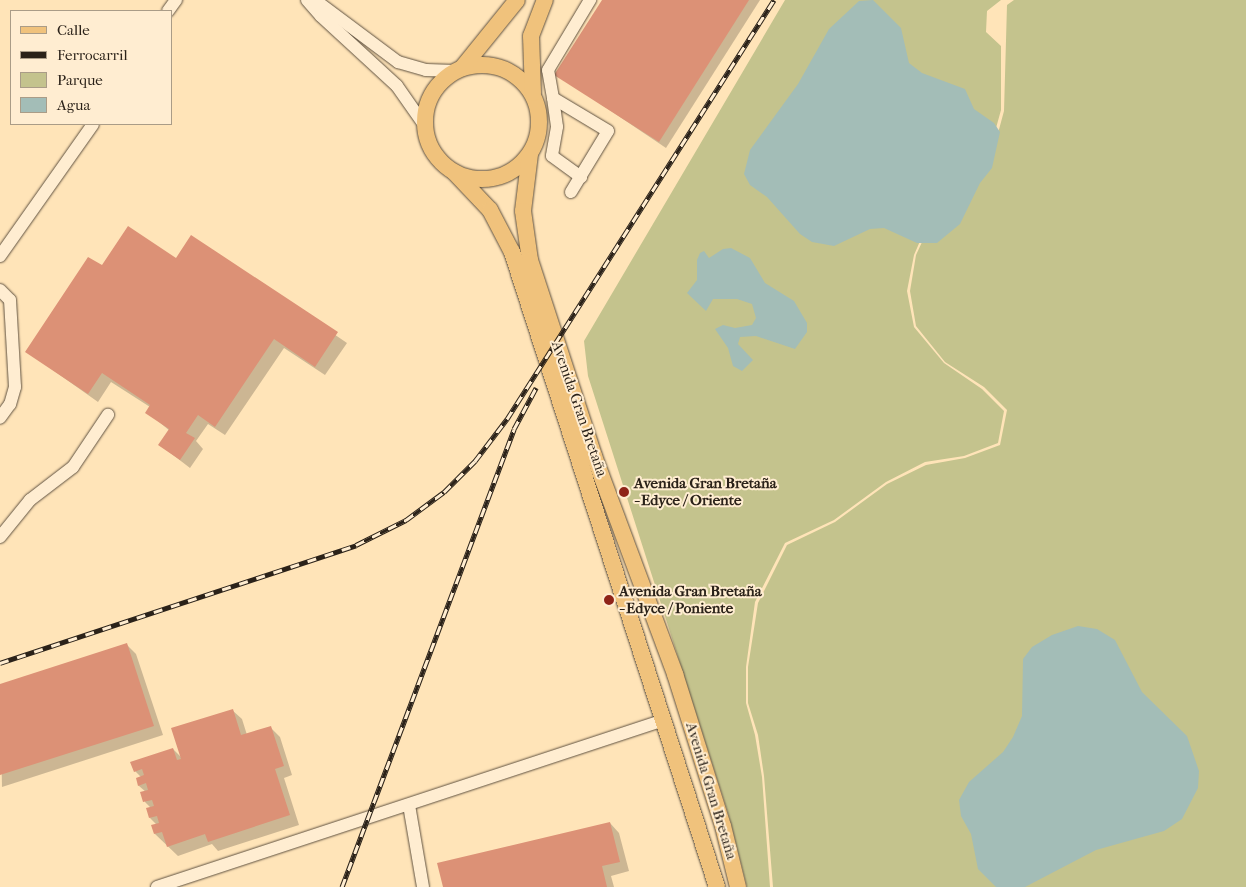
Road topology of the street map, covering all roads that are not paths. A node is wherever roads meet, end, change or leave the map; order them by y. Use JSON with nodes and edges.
{"nodes":[{"id":1,"x":308,"y":0,"type":"edge"},
{"id":2,"x":315,"y":0,"type":"edge"},
{"id":3,"x":517,"y":0,"type":"edge"},
{"id":4,"x":545,"y":0,"type":"edge"},
{"id":5,"x":590,"y":0,"type":"edge"},
{"id":6,"x":459,"y":70,"type":"junction"},
{"id":7,"x":533,"y":95,"type":"junction"},
{"id":8,"x":553,"y":98,"type":"junction"},
{"id":9,"x":92,"y":125,"type":"edge"},
{"id":10,"x":425,"y":126,"type":"junction"},
{"id":11,"x":530,"y":154,"type":"junction"},
{"id":12,"x":454,"y":172,"type":"junction"},
{"id":13,"x":580,"y":177,"type":"junction"},
{"id":14,"x":571,"y":192,"type":"dead end"},
{"id":15,"x":0,"y":256,"type":"edge"},
{"id":16,"x":0,"y":290,"type":"edge"},
{"id":17,"x":108,"y":415,"type":"dead end"},
{"id":18,"x":0,"y":418,"type":"edge"},
{"id":19,"x":0,"y":537,"type":"edge"},
{"id":20,"x":675,"y":674,"type":"junction"},
{"id":21,"x":664,"y":720,"type":"junction"},
{"id":22,"x":410,"y":804,"type":"junction"},
{"id":23,"x":157,"y":887,"type":"edge"},
{"id":24,"x":423,"y":887,"type":"edge"},
{"id":25,"x":717,"y":887,"type":"edge"},
{"id":26,"x":738,"y":887,"type":"edge"}],
"edges":[{"from":1,"to":10,"type":"street"},
{"from":2,"to":6,"type":"street"},
{"from":3,"to":6,"type":"main road"},
{"from":4,"to":7,"type":"main road"},
{"from":5,"to":8,"type":"street"},
{"from":6,"to":7,"type":"main road"},
{"from":6,"to":10,"type":"main road"},
{"from":7,"to":11,"type":"main road"},
{"from":8,"to":13,"type":"street"},
{"from":8,"to":13,"type":"street"},
{"from":9,"to":15,"type":"street"},
{"from":10,"to":12,"type":"main road"},
{"from":11,"to":12,"type":"main road"},
{"from":11,"to":20,"type":"main road","name":"Avenida Gran Bretaña"},
{"from":12,"to":21,"type":"main road","name":"Avenida Gran Bretaña"},
{"from":13,"to":14,"type":"street"},
{"from":16,"to":18,"type":"street"},
{"from":17,"to":19,"type":"street"},
{"from":20,"to":21,"type":"main road"},
{"from":20,"to":26,"type":"main road","name":"Avenida Gran Bretaña"},
{"from":21,"to":22,"type":"street"},
{"from":21,"to":25,"type":"main road","name":"Avenida Gran Bretaña"},
{"from":22,"to":23,"type":"street"},
{"from":22,"to":24,"type":"street"}]}
